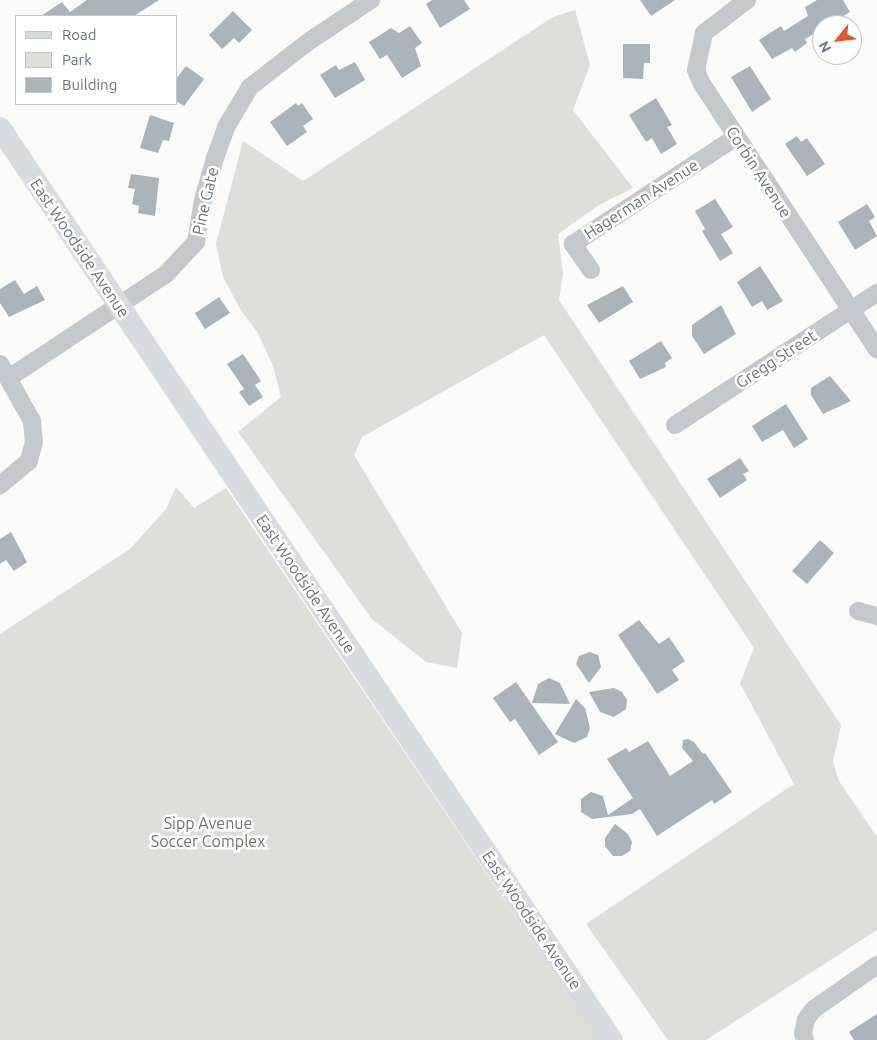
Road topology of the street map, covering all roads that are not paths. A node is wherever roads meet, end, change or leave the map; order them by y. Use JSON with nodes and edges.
{"nodes":[{"id":1,"x":371,"y":0,"type":"edge"},
{"id":2,"x":747,"y":0,"type":"edge"},
{"id":3,"x":0,"y":128,"type":"edge"},
{"id":4,"x":736,"y":137,"type":"junction"},
{"id":5,"x":591,"y":270,"type":"dead end"},
{"id":6,"x":877,"y":293,"type":"edge"},
{"id":7,"x":118,"y":304,"type":"junction"},
{"id":8,"x":851,"y":310,"type":"junction"},
{"id":9,"x":877,"y":350,"type":"edge"},
{"id":10,"x":5,"y":370,"type":"edge"},
{"id":11,"x":675,"y":425,"type":"dead end"},
{"id":12,"x":0,"y":485,"type":"edge"},
{"id":13,"x":858,"y":610,"type":"dead end"},
{"id":14,"x":877,"y":616,"type":"edge"},
{"id":15,"x":877,"y":965,"type":"edge"},
{"id":16,"x":612,"y":1040,"type":"edge"},
{"id":17,"x":805,"y":1040,"type":"edge"}],
"edges":[{"from":1,"to":7,"type":"street","name":"Pine Gate"},
{"from":2,"to":4,"type":"street","name":"Corbin Avenue"},
{"from":3,"to":7,"type":"main road","name":"East Woodside Avenue"},
{"from":4,"to":5,"type":"street","name":"Hagerman Avenue"},
{"from":4,"to":8,"type":"street","name":"Corbin Avenue"},
{"from":6,"to":8,"type":"street","name":"Gregg Street"},
{"from":7,"to":10,"type":"street","name":"Pine Gate"},
{"from":7,"to":16,"type":"main road","name":"East Woodside Avenue"},
{"from":8,"to":9,"type":"street","name":"Corbin Avenue"},
{"from":8,"to":11,"type":"street","name":"Gregg Street"},
{"from":10,"to":12,"type":"street"},
{"from":13,"to":14,"type":"street"},
{"from":15,"to":17,"type":"street"}]}
